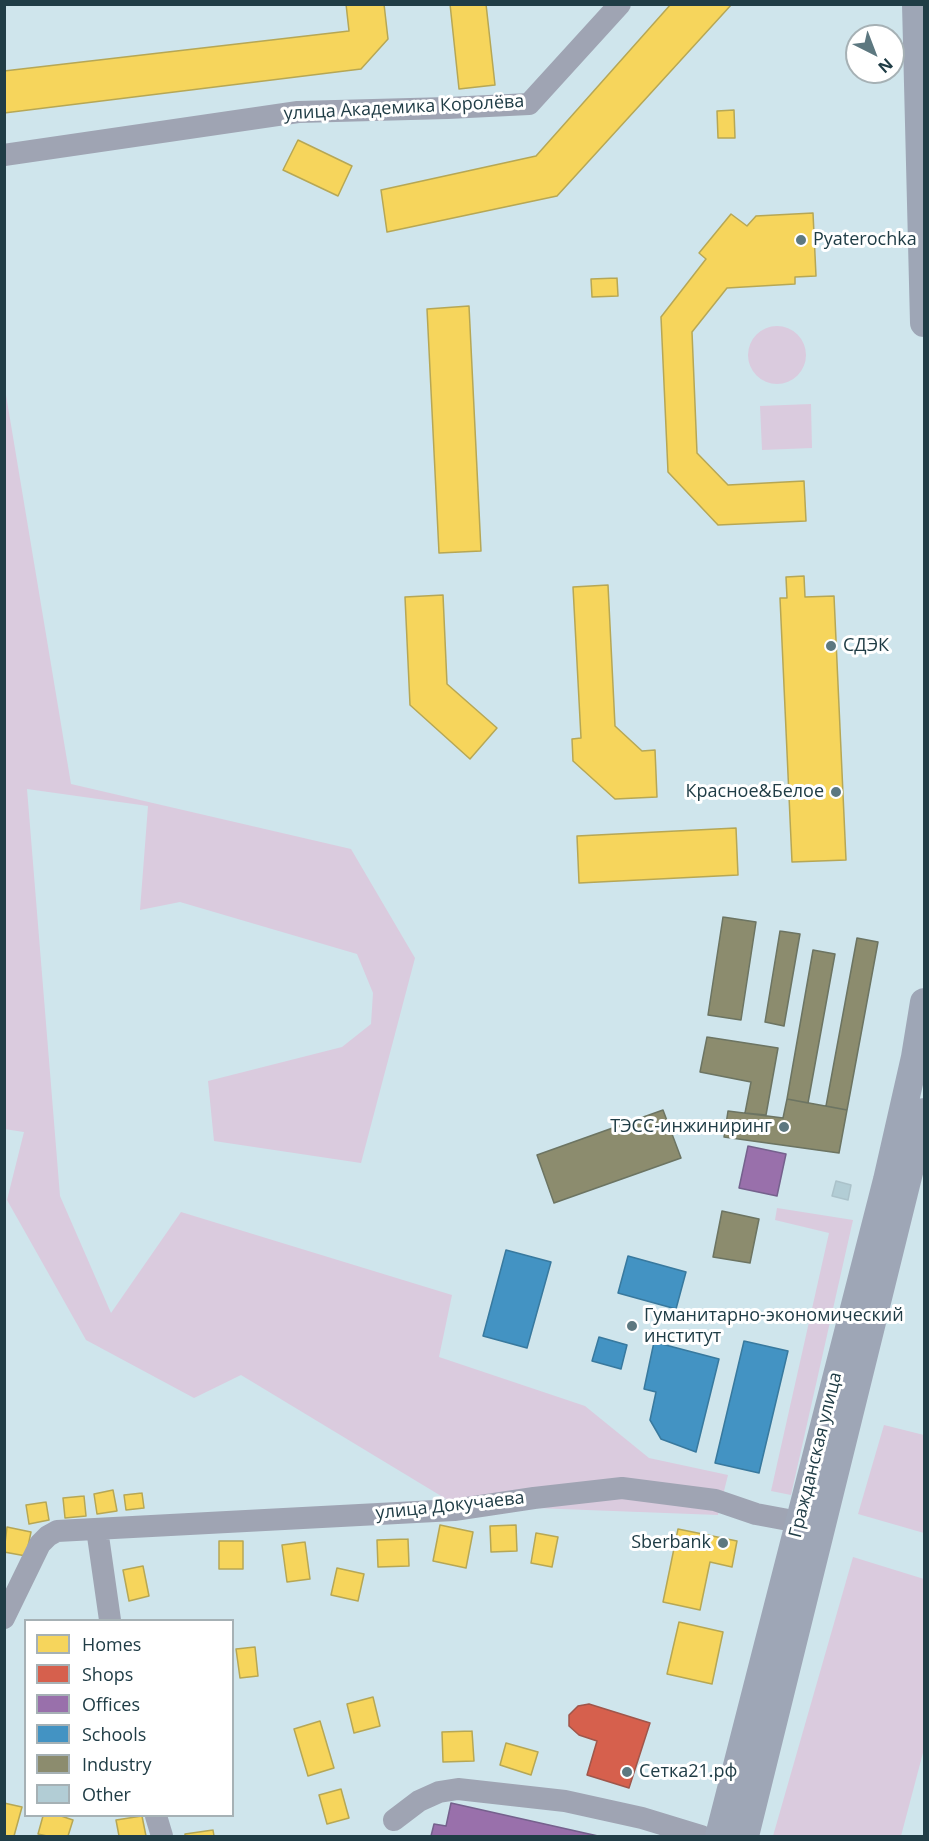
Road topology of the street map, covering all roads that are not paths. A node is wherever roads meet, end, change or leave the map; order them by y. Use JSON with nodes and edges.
{"nodes":[{"id":1,"x":620,"y":4,"type":"edge"},
{"id":2,"x":916,"y":4,"type":"edge"},
{"id":3,"x":4,"y":155,"type":"edge"},
{"id":4,"x":924,"y":323,"type":"edge"},
{"id":5,"x":924,"y":1015,"type":"edge"},
{"id":6,"x":924,"y":1112,"type":"edge"},
{"id":7,"x":799,"y":1522,"type":"junction"},
{"id":8,"x":97,"y":1529,"type":"junction"},
{"id":9,"x":4,"y":1618,"type":"edge"},
{"id":10,"x":110,"y":1619,"type":"edge"},
{"id":11,"x":157,"y":1817,"type":"edge"},
{"id":12,"x":394,"y":1820,"type":"dead end"},
{"id":13,"x":162,"y":1836,"type":"edge"},
{"id":14,"x":701,"y":1836,"type":"edge"},
{"id":15,"x":718,"y":1836,"type":"edge"},
{"id":16,"x":745,"y":1836,"type":"edge"}],
"edges":[{"from":1,"to":3,"type":"street","name":"улица Академика Королёва"},
{"from":2,"to":4,"type":"main road"},
{"from":5,"to":7,"type":"main road","name":"Гражданская улица"},
{"from":6,"to":16,"type":"main road","name":"Гражданская улица"},
{"from":7,"to":8,"type":"street","name":"улица Докучаева"},
{"from":7,"to":15,"type":"main road","name":"Гражданская улица"},
{"from":8,"to":9,"type":"street","name":"улица Докучаева"},
{"from":8,"to":10,"type":"street"},
{"from":11,"to":13,"type":"street"},
{"from":12,"to":14,"type":"street"}]}
